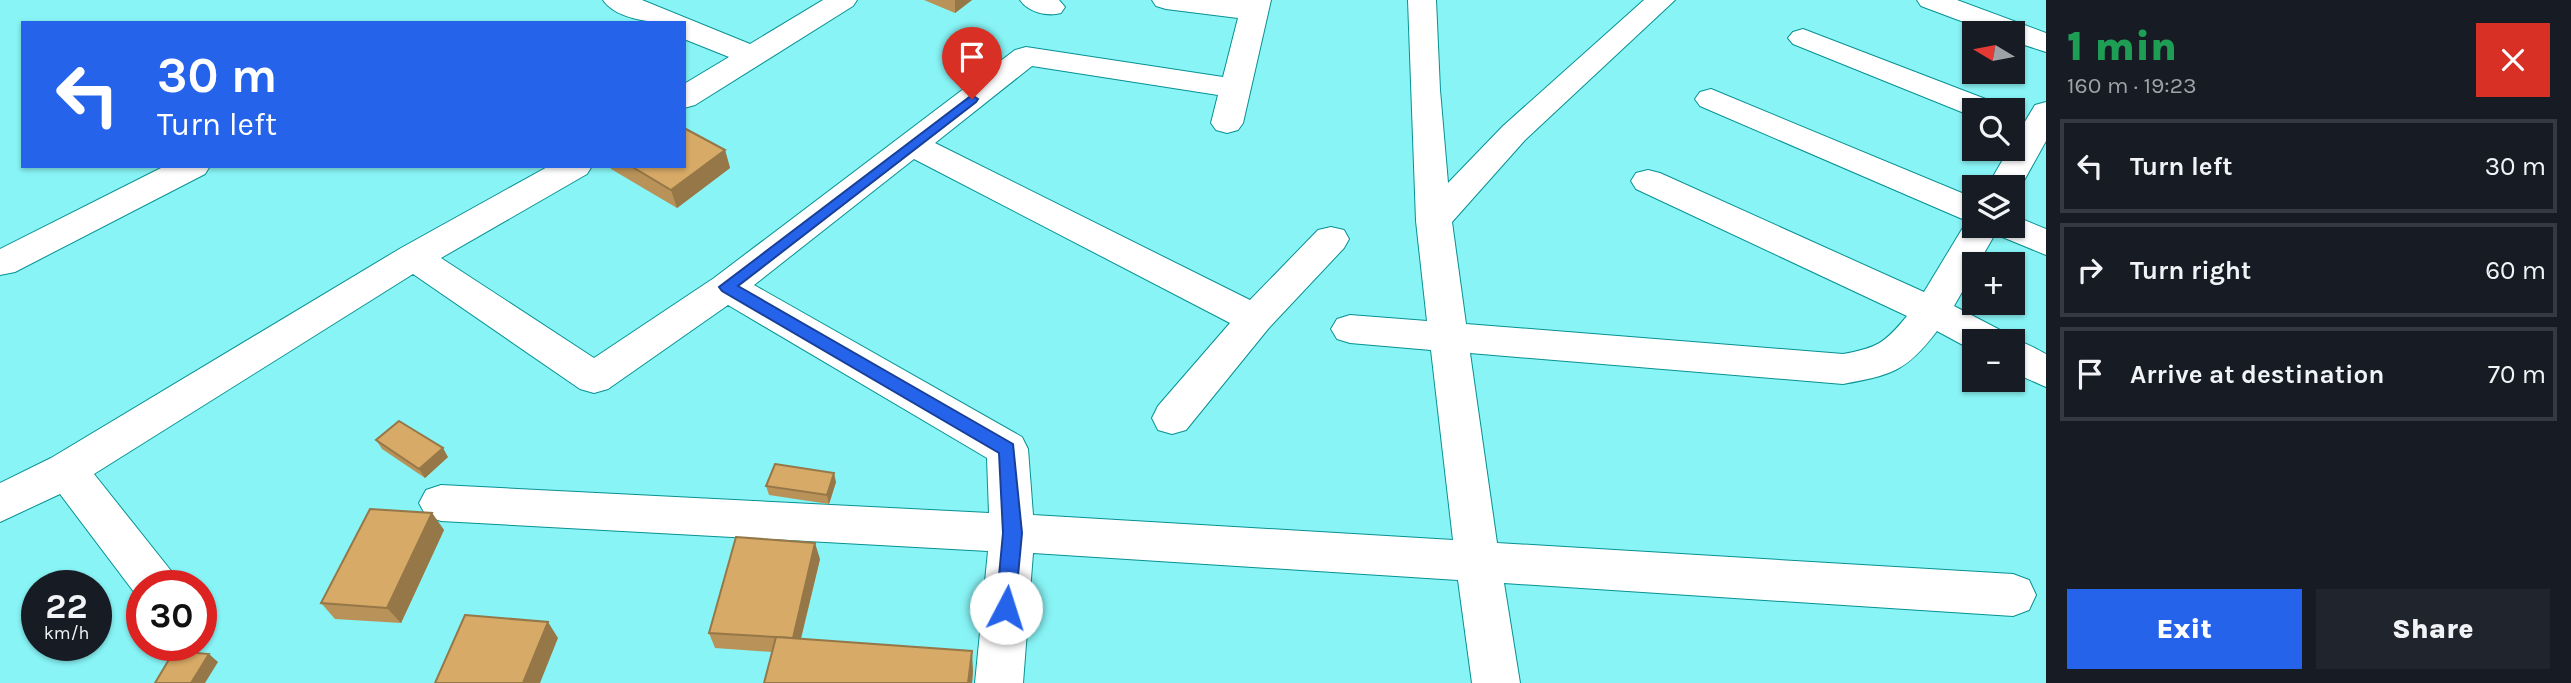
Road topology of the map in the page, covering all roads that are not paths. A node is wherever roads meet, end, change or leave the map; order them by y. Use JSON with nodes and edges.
{"nodes":[{"id":1,"x":617,"y":0,"type":"edge"},
{"id":2,"x":843,"y":0,"type":"edge"},
{"id":3,"x":1166,"y":0,"type":"edge"},
{"id":4,"x":1422,"y":0,"type":"edge"},
{"id":5,"x":1661,"y":0,"type":"edge"},
{"id":6,"x":1931,"y":0,"type":"edge"},
{"id":7,"x":1256,"y":6,"type":"edge"},
{"id":8,"x":667,"y":21,"type":"edge"},
{"id":9,"x":686,"y":29,"type":"edge"},
{"id":10,"x":1803,"y":38,"type":"dead end"},
{"id":11,"x":2046,"y":43,"type":"edge"},
{"id":12,"x":752,"y":56,"type":"junction"},
{"id":13,"x":1236,"y":88,"type":"junction"},
{"id":14,"x":686,"y":97,"type":"edge"},
{"id":15,"x":1712,"y":99,"type":"dead end"},
{"id":16,"x":1962,"y":101,"type":"edge"},
{"id":17,"x":1227,"y":123,"type":"dead end"},
{"id":18,"x":2035,"y":125,"type":"edge"},
{"id":19,"x":911,"y":144,"type":"junction"},
{"id":20,"x":189,"y":168,"type":"edge"},
{"id":21,"x":524,"y":168,"type":"edge"},
{"id":22,"x":561,"y":175,"type":"edge"},
{"id":23,"x":2010,"y":175,"type":"edge"},
{"id":24,"x":1648,"y":181,"type":"dead end"},
{"id":25,"x":1962,"y":206,"type":"edge"},
{"id":26,"x":1433,"y":221,"type":"junction"},
{"id":27,"x":2025,"y":234,"type":"edge"},
{"id":28,"x":1975,"y":238,"type":"edge"},
{"id":29,"x":1331,"y":239,"type":"dead end"},
{"id":30,"x":2046,"y":243,"type":"edge"},
{"id":31,"x":414,"y":257,"type":"junction"},
{"id":32,"x":2,"y":263,"type":"dead end"},
{"id":33,"x":727,"y":287,"type":"junction"},
{"id":34,"x":1930,"y":311,"type":"junction"},
{"id":35,"x":1255,"y":319,"type":"junction"},
{"id":36,"x":1350,"y":329,"type":"dead end"},
{"id":37,"x":1965,"y":329,"type":"edge"},
{"id":38,"x":1448,"y":339,"type":"junction"},
{"id":39,"x":2025,"y":361,"type":"edge"},
{"id":40,"x":2046,"y":372,"type":"edge"},
{"id":41,"x":1172,"y":418,"type":"dead end"},
{"id":42,"x":66,"y":470,"type":"junction"},
{"id":43,"x":441,"y":503,"type":"dead end"},
{"id":44,"x":0,"y":504,"type":"edge"},
{"id":45,"x":1012,"y":533,"type":"junction"},
{"id":46,"x":1477,"y":563,"type":"junction"},
{"id":47,"x":144,"y":570,"type":"edge"},
{"id":48,"x":2013,"y":595,"type":"dead end"},
{"id":49,"x":999,"y":683,"type":"edge"},
{"id":50,"x":1496,"y":683,"type":"edge"}],
"edges":[{"from":1,"to":8,"type":"street"},
{"from":2,"to":12,"type":"street"},
{"from":3,"to":7,"type":"street"},
{"from":4,"to":26,"type":"street"},
{"from":5,"to":26,"type":"street"},
{"from":6,"to":11,"type":"street"},
{"from":7,"to":13,"type":"street"},
{"from":9,"to":12,"type":"street"},
{"from":10,"to":16,"type":"street"},
{"from":12,"to":14,"type":"street"},
{"from":13,"to":17,"type":"street"},
{"from":13,"to":19,"type":"street"},
{"from":15,"to":25,"type":"street"},
{"from":18,"to":23,"type":"street"},
{"from":19,"to":33,"type":"street"},
{"from":19,"to":35,"type":"street"},
{"from":20,"to":32,"type":"street"},
{"from":21,"to":22,"type":"street"},
{"from":22,"to":31,"type":"street"},
{"from":24,"to":34,"type":"street"},
{"from":26,"to":38,"type":"street"},
{"from":27,"to":30,"type":"street"},
{"from":28,"to":34,"type":"street"},
{"from":29,"to":35,"type":"street"},
{"from":31,"to":33,"type":"street"},
{"from":31,"to":42,"type":"street"},
{"from":33,"to":45,"type":"street"},
{"from":34,"to":37,"type":"street"},
{"from":34,"to":38,"type":"street"},
{"from":35,"to":41,"type":"street"},
{"from":36,"to":38,"type":"street"},
{"from":38,"to":46,"type":"street"},
{"from":39,"to":40,"type":"street"},
{"from":42,"to":44,"type":"street"},
{"from":42,"to":47,"type":"street"},
{"from":43,"to":45,"type":"street"},
{"from":45,"to":46,"type":"street"},
{"from":45,"to":49,"type":"street"},
{"from":46,"to":48,"type":"street"},
{"from":46,"to":50,"type":"street"}]}
